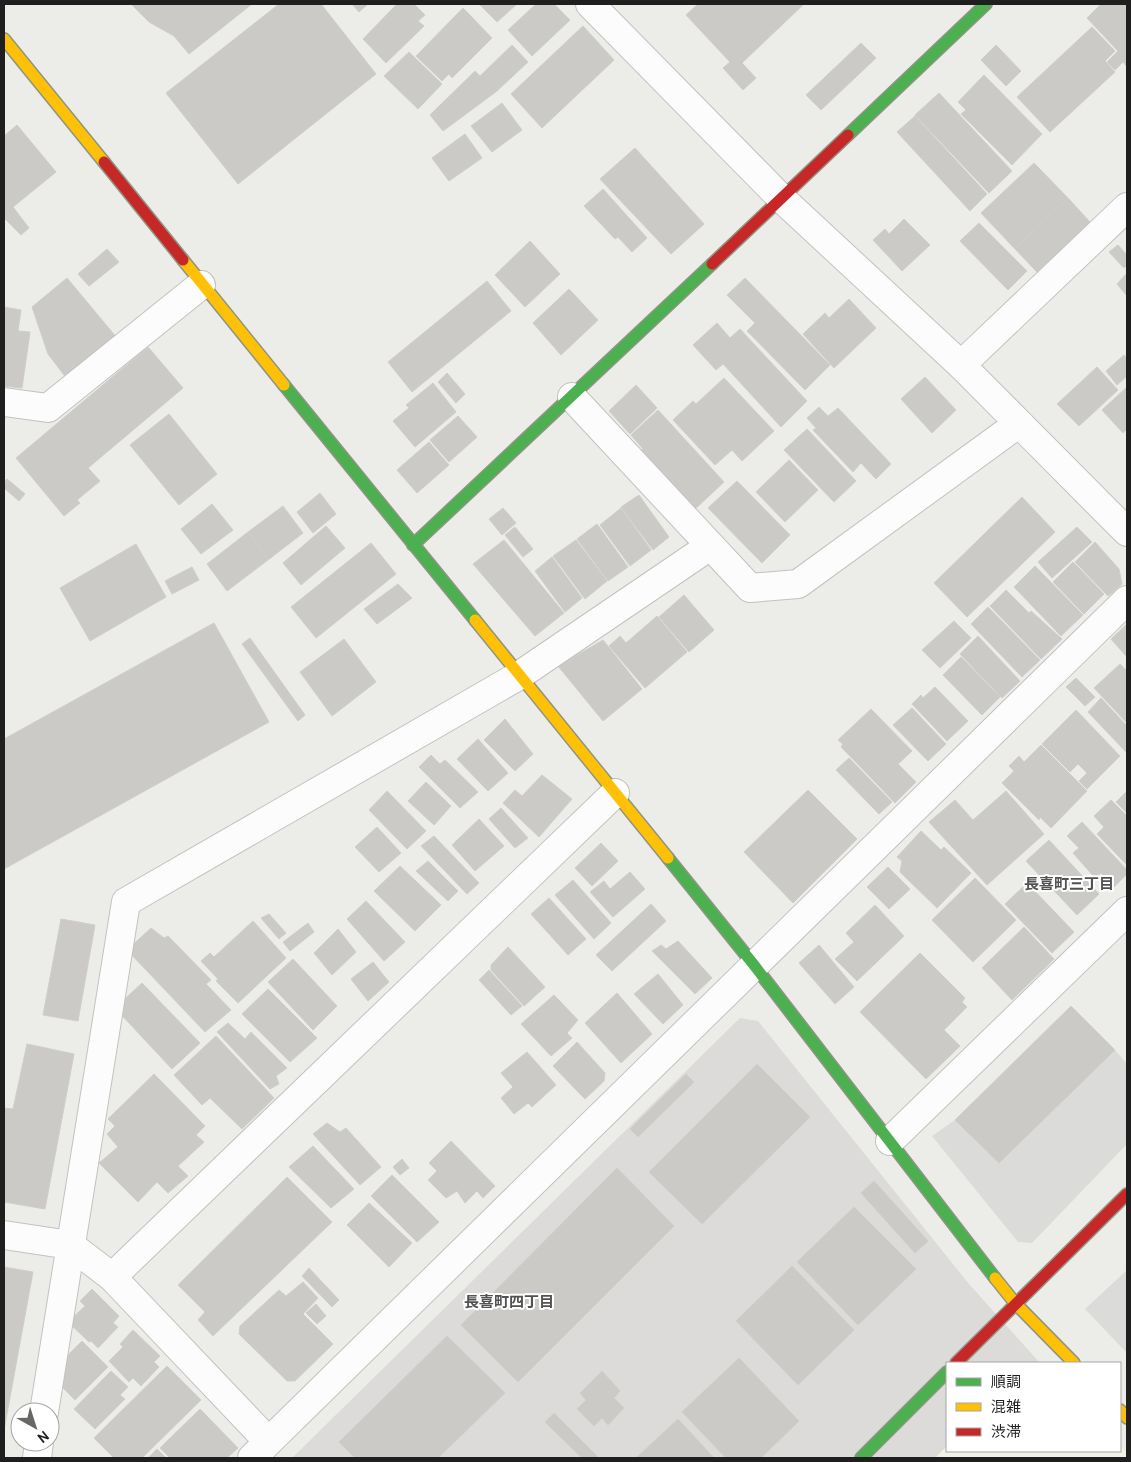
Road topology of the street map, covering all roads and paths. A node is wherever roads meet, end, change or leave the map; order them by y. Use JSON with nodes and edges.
{"nodes":[{"id":1,"x":592,"y":4,"type":"edge"},
{"id":2,"x":986,"y":4,"type":"edge"},
{"id":3,"x":4,"y":39,"type":"edge"},
{"id":4,"x":781,"y":198,"type":"junction"},
{"id":5,"x":1127,"y":207,"type":"edge"},
{"id":6,"x":201,"y":285,"type":"junction"},
{"id":7,"x":960,"y":365,"type":"junction"},
{"id":8,"x":572,"y":397,"type":"junction"},
{"id":9,"x":4,"y":402,"type":"edge"},
{"id":10,"x":1018,"y":424,"type":"junction"},
{"id":11,"x":1127,"y":532,"type":"edge"},
{"id":12,"x":413,"y":545,"type":"junction"},
{"id":13,"x":710,"y":546,"type":"junction"},
{"id":14,"x":1127,"y":600,"type":"edge"},
{"id":15,"x":520,"y":674,"type":"junction"},
{"id":16,"x":615,"y":793,"type":"junction"},
{"id":17,"x":1127,"y":911,"type":"edge"},
{"id":18,"x":754,"y":965,"type":"junction"},
{"id":19,"x":890,"y":1141,"type":"junction"},
{"id":20,"x":1127,"y":1194,"type":"edge"},
{"id":21,"x":4,"y":1235,"type":"edge"},
{"id":22,"x":70,"y":1245,"type":"junction"},
{"id":23,"x":112,"y":1277,"type":"junction"},
{"id":24,"x":1015,"y":1303,"type":"junction"},
{"id":25,"x":957,"y":1362,"type":"edge"},
{"id":26,"x":1073,"y":1362,"type":"edge"},
{"id":27,"x":946,"y":1373,"type":"edge"},
{"id":28,"x":46,"y":1402,"type":"edge"},
{"id":29,"x":260,"y":1450,"type":"edge"},
{"id":30,"x":861,"y":1458,"type":"edge"}],
"edges":[{"from":1,"to":4,"type":"street"},
{"from":2,"to":4,"type":"street"},
{"from":3,"to":6,"type":"street"},
{"from":4,"to":7,"type":"street"},
{"from":4,"to":8,"type":"street"},
{"from":5,"to":7,"type":"street"},
{"from":6,"to":9,"type":"street"},
{"from":6,"to":12,"type":"street"},
{"from":7,"to":10,"type":"street"},
{"from":8,"to":12,"type":"street"},
{"from":8,"to":13,"type":"street"},
{"from":10,"to":11,"type":"street"},
{"from":10,"to":13,"type":"street"},
{"from":12,"to":15,"type":"street"},
{"from":13,"to":15,"type":"street"},
{"from":14,"to":18,"type":"street"},
{"from":15,"to":16,"type":"street"},
{"from":15,"to":22,"type":"street"},
{"from":16,"to":18,"type":"street"},
{"from":16,"to":23,"type":"street"},
{"from":17,"to":19,"type":"street"},
{"from":18,"to":19,"type":"street"},
{"from":18,"to":29,"type":"street"},
{"from":19,"to":24,"type":"street"},
{"from":20,"to":24,"type":"street"},
{"from":21,"to":22,"type":"street"},
{"from":22,"to":23,"type":"street"},
{"from":22,"to":28,"type":"street"},
{"from":23,"to":29,"type":"street"},
{"from":24,"to":25,"type":"street"},
{"from":24,"to":26,"type":"street"},
{"from":27,"to":30,"type":"street"}]}
